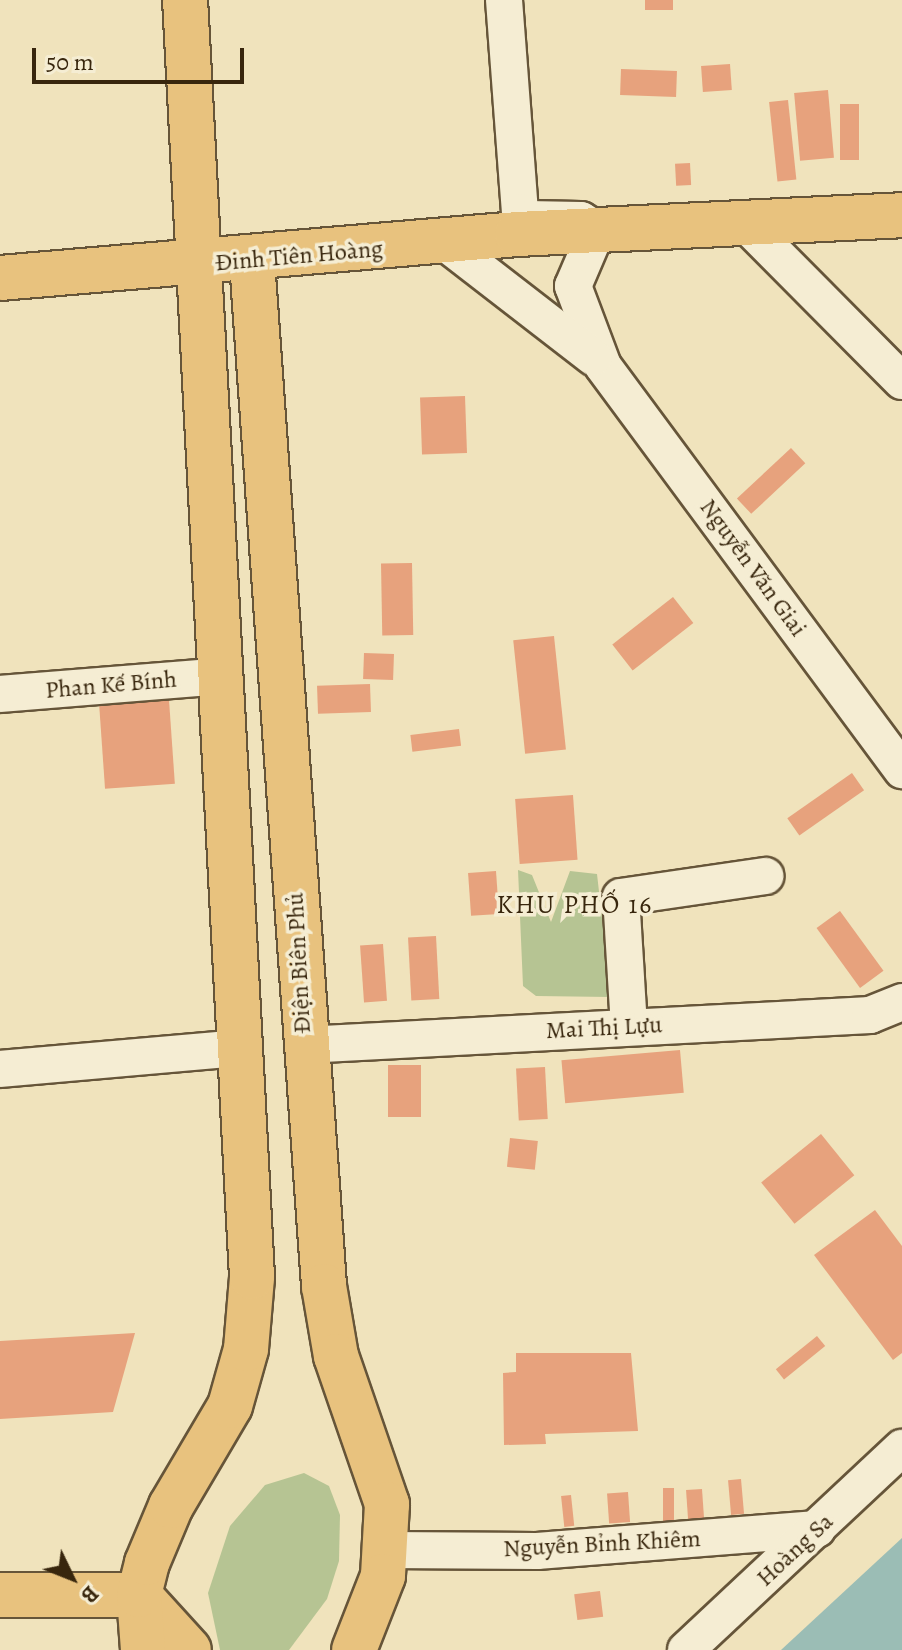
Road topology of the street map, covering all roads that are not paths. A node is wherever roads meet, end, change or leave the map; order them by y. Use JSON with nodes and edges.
{"nodes":[{"id":1,"x":185,"y":0,"type":"edge"},
{"id":2,"x":504,"y":0,"type":"edge"},
{"id":3,"x":902,"y":215,"type":"edge"},
{"id":4,"x":742,"y":220,"type":"junction"},
{"id":5,"x":597,"y":230,"type":"junction"},
{"id":6,"x":447,"y":244,"type":"junction"},
{"id":7,"x":252,"y":261,"type":"junction"},
{"id":8,"x":198,"y":265,"type":"junction"},
{"id":9,"x":0,"y":278,"type":"edge"},
{"id":10,"x":263,"y":362,"type":"junction"},
{"id":11,"x":603,"y":366,"type":"junction"},
{"id":12,"x":206,"y":367,"type":"junction"},
{"id":13,"x":902,"y":381,"type":"edge"},
{"id":14,"x":222,"y":676,"type":"junction"},
{"id":15,"x":0,"y":694,"type":"edge"},
{"id":16,"x":902,"y":770,"type":"edge"},
{"id":17,"x":765,"y":876,"type":"dead end"},
{"id":18,"x":902,"y":1002,"type":"edge"},
{"id":19,"x":629,"y":1027,"type":"junction"},
{"id":20,"x":304,"y":1045,"type":"junction"},
{"id":21,"x":240,"y":1048,"type":"junction"},
{"id":22,"x":0,"y":1069,"type":"edge"},
{"id":23,"x":902,"y":1448,"type":"edge"},
{"id":24,"x":817,"y":1529,"type":"junction"},
{"id":25,"x":386,"y":1550,"type":"junction"},
{"id":26,"x":0,"y":1595,"type":"edge"},
{"id":27,"x":139,"y":1595,"type":"junction"},
{"id":28,"x":143,"y":1650,"type":"edge"},
{"id":29,"x":189,"y":1650,"type":"edge"},
{"id":30,"x":354,"y":1650,"type":"edge"},
{"id":31,"x":686,"y":1650,"type":"edge"}],
"edges":[{"from":1,"to":8,"type":"main road"},
{"from":2,"to":5,"type":"street","name":"Đinh Tiên Hoàng"},
{"from":3,"to":4,"type":"main road","name":"Đinh Tiên Hoàng"},
{"from":4,"to":5,"type":"main road","name":"Đinh Tiên Hoàng"},
{"from":4,"to":13,"type":"street"},
{"from":5,"to":6,"type":"main road","name":"Đinh Tiên Hoàng"},
{"from":5,"to":11,"type":"street","name":"Nguyễn Văn Giai"},
{"from":6,"to":7,"type":"main road","name":"Đinh Tiên Hoàng"},
{"from":6,"to":11,"type":"street","name":"Nguyễn Văn Giai"},
{"from":7,"to":8,"type":"main road","name":"Đinh Tiên Hoàng"},
{"from":7,"to":10,"type":"main road","name":"Ðiện Biên Phủ"},
{"from":8,"to":9,"type":"main road","name":"Đinh Tiên Hoàng"},
{"from":8,"to":12,"type":"main road"},
{"from":10,"to":12,"type":"main road"},
{"from":10,"to":20,"type":"main road","name":"Ðiện Biên Phủ"},
{"from":11,"to":16,"type":"street","name":"Nguyễn Văn Giai"},
{"from":12,"to":14,"type":"main road"},
{"from":14,"to":15,"type":"street","name":"Phan Kế Bính"},
{"from":14,"to":21,"type":"main road"},
{"from":17,"to":19,"type":"street"},
{"from":18,"to":19,"type":"street","name":"Mai Thị Lựu"},
{"from":19,"to":20,"type":"street","name":"Mai Thị Lựu"},
{"from":20,"to":25,"type":"main road","name":"Ðiện Biên Phủ"},
{"from":21,"to":22,"type":"street"},
{"from":21,"to":27,"type":"main road"},
{"from":23,"to":24,"type":"street","name":"Hoàng Sa"},
{"from":24,"to":25,"type":"street","name":"Nguyễn Bỉnh Khiêm"},
{"from":24,"to":31,"type":"street","name":"Hoàng Sa"},
{"from":25,"to":30,"type":"main road","name":"Ðiện Biên Phủ"},
{"from":26,"to":27,"type":"main road"},
{"from":27,"to":28,"type":"main road"},
{"from":27,"to":29,"type":"main road"}]}
